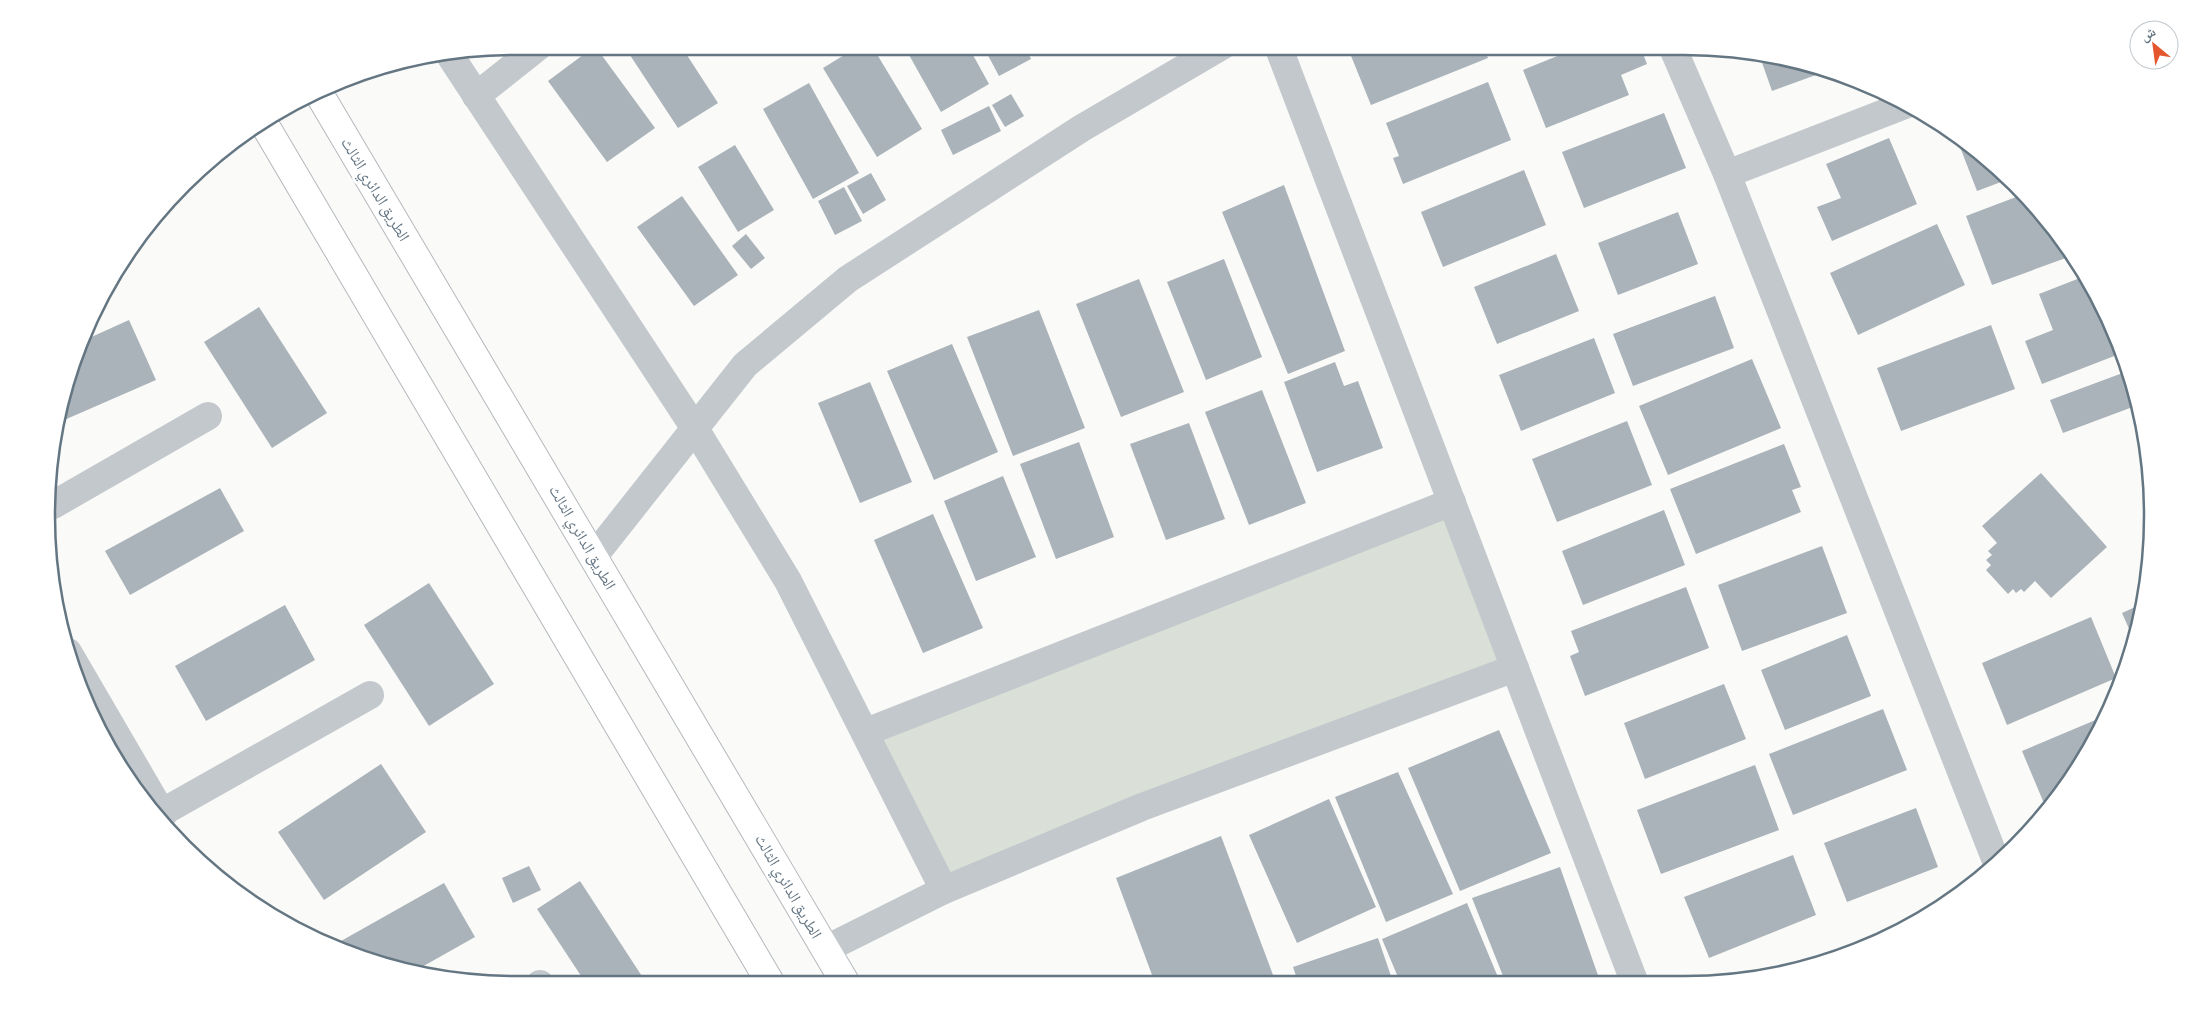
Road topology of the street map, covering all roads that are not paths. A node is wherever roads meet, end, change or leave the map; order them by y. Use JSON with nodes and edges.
{"nodes":[{"id":1,"x":528,"y":55,"type":"edge"},
{"id":2,"x":1207,"y":55,"type":"edge"},
{"id":3,"x":1281,"y":55,"type":"edge"},
{"id":4,"x":1676,"y":55,"type":"edge"},
{"id":5,"x":453,"y":59,"type":"edge"},
{"id":6,"x":476,"y":96,"type":"junction"},
{"id":7,"x":321,"y":98,"type":"edge"},
{"id":8,"x":1898,"y":108,"type":"edge"},
{"id":9,"x":267,"y":129,"type":"edge"},
{"id":10,"x":1727,"y":174,"type":"junction"},
{"id":11,"x":208,"y":416,"type":"dead end"},
{"id":12,"x":694,"y":427,"type":"junction"},
{"id":13,"x":1452,"y":502,"type":"junction"},
{"id":14,"x":55,"y":503,"type":"edge"},
{"id":15,"x":594,"y":556,"type":"junction"},
{"id":16,"x":1515,"y":668,"type":"junction"},
{"id":17,"x":87,"y":686,"type":"edge"},
{"id":18,"x":370,"y":695,"type":"dead end"},
{"id":19,"x":866,"y":732,"type":"junction"},
{"id":20,"x":155,"y":802,"type":"edge"},
{"id":21,"x":164,"y":813,"type":"edge"},
{"id":22,"x":1994,"y":855,"type":"edge"},
{"id":23,"x":944,"y":890,"type":"junction"},
{"id":24,"x":826,"y":949,"type":"junction"},
{"id":25,"x":765,"y":976,"type":"edge"},
{"id":26,"x":841,"y":976,"type":"edge"},
{"id":27,"x":1632,"y":976,"type":"edge"}],
"edges":[{"from":1,"to":6,"type":"street"},
{"from":2,"to":12,"type":"street"},
{"from":3,"to":13,"type":"street"},
{"from":4,"to":10,"type":"street"},
{"from":5,"to":6,"type":"street"},
{"from":6,"to":12,"type":"street"},
{"from":7,"to":15,"type":"highway","name":"الطريق الدائري الثالث"},
{"from":8,"to":10,"type":"street"},
{"from":9,"to":25,"type":"highway"},
{"from":10,"to":22,"type":"street"},
{"from":11,"to":14,"type":"street"},
{"from":12,"to":15,"type":"street"},
{"from":12,"to":19,"type":"street"},
{"from":13,"to":16,"type":"street"},
{"from":13,"to":19,"type":"street"},
{"from":15,"to":24,"type":"highway","name":"الطريق الدائري الثالث"},
{"from":16,"to":23,"type":"street"},
{"from":16,"to":27,"type":"street"},
{"from":17,"to":20,"type":"street"},
{"from":18,"to":21,"type":"street"},
{"from":19,"to":23,"type":"street"},
{"from":23,"to":24,"type":"street"},
{"from":24,"to":26,"type":"highway","name":"الطريق الدائري الثالث"}]}
